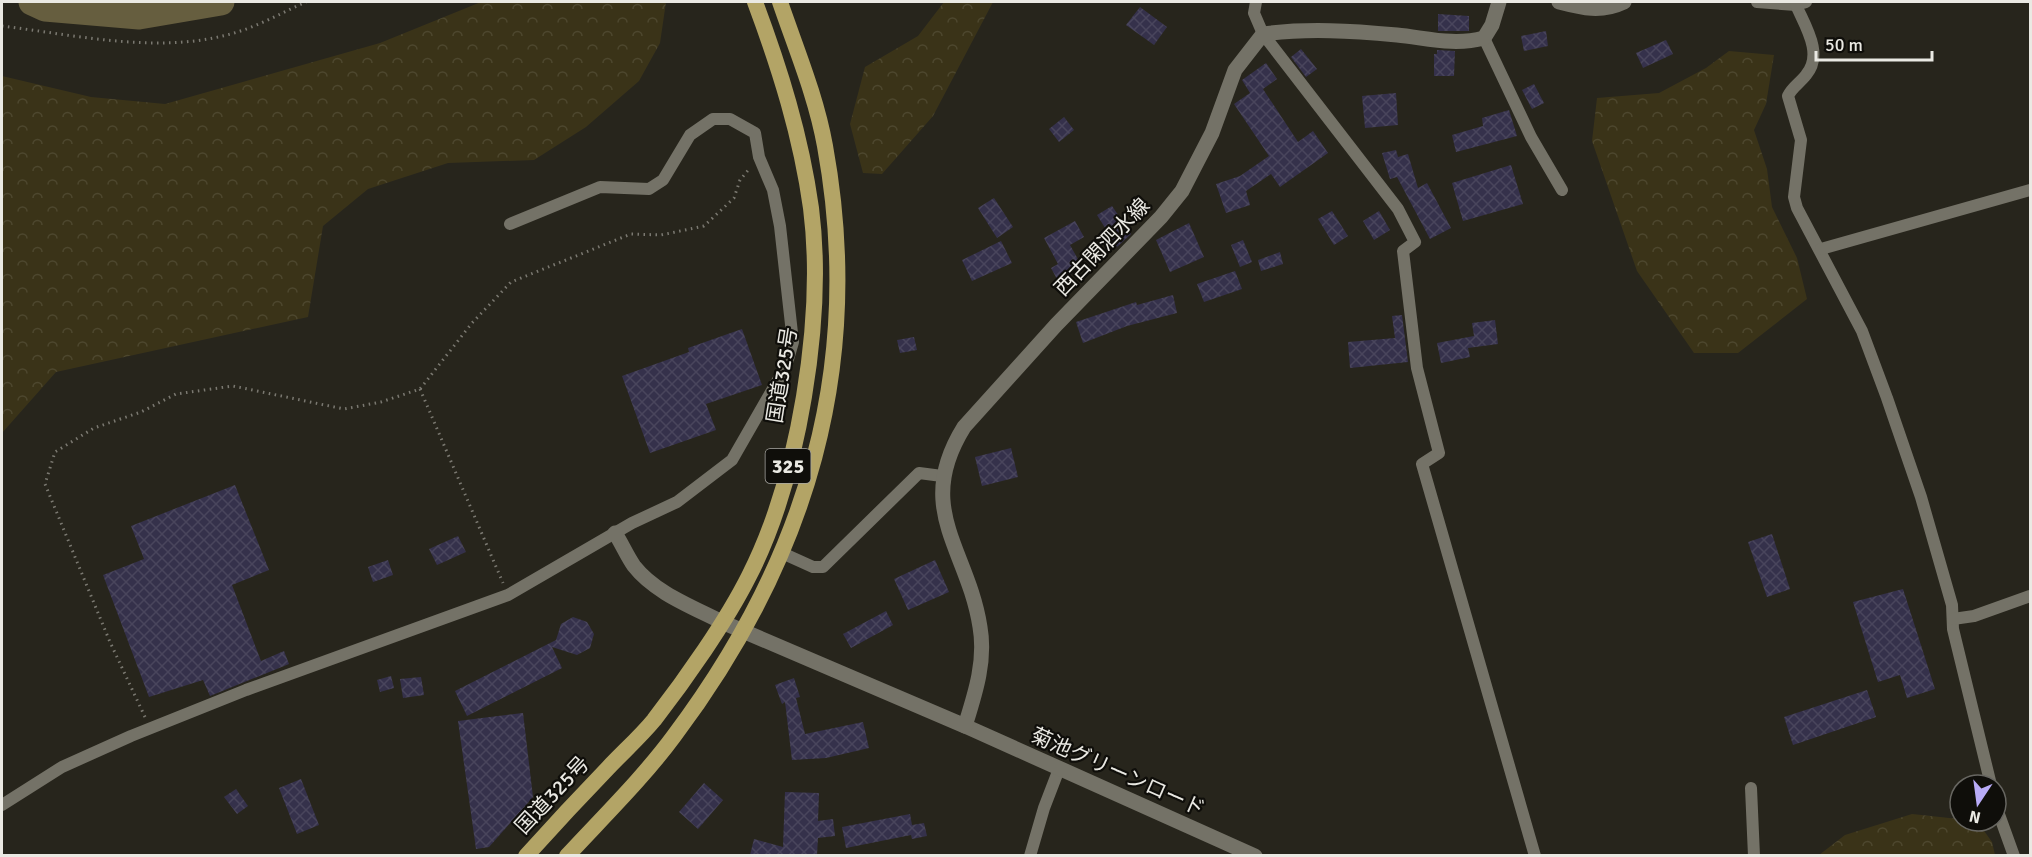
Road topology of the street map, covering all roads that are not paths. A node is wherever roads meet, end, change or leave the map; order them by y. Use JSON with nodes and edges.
{"nodes":[{"id":1,"x":755,"y":2,"type":"edge"},
{"id":2,"x":780,"y":2,"type":"edge"},
{"id":3,"x":1256,"y":2,"type":"edge"},
{"id":4,"x":1499,"y":2,"type":"edge"},
{"id":5,"x":1559,"y":2,"type":"edge"},
{"id":6,"x":1624,"y":2,"type":"edge"},
{"id":7,"x":1757,"y":2,"type":"edge"},
{"id":8,"x":1801,"y":3,"type":"edge"},
{"id":9,"x":1263,"y":34,"type":"junction"},
{"id":10,"x":1484,"y":38,"type":"junction"},
{"id":11,"x":1562,"y":190,"type":"dead end"},
{"id":12,"x":2031,"y":190,"type":"edge"},
{"id":13,"x":510,"y":224,"type":"dead end"},
{"id":14,"x":1821,"y":249,"type":"junction"},
{"id":15,"x":942,"y":476,"type":"junction"},
{"id":16,"x":615,"y":533,"type":"junction"},
{"id":17,"x":782,"y":553,"type":"junction"},
{"id":18,"x":2031,"y":596,"type":"edge"},
{"id":19,"x":1953,"y":619,"type":"junction"},
{"id":20,"x":722,"y":622,"type":"junction"},
{"id":21,"x":743,"y":631,"type":"junction"},
{"id":22,"x":965,"y":726,"type":"junction"},
{"id":23,"x":1059,"y":770,"type":"junction"},
{"id":24,"x":1988,"y":773,"type":"edge"},
{"id":25,"x":1751,"y":788,"type":"dead end"},
{"id":26,"x":2,"y":805,"type":"edge"},
{"id":27,"x":2006,"y":833,"type":"edge"},
{"id":28,"x":526,"y":855,"type":"edge"},
{"id":29,"x":567,"y":855,"type":"edge"},
{"id":30,"x":1030,"y":855,"type":"edge"},
{"id":31,"x":1254,"y":855,"type":"edge"},
{"id":32,"x":1535,"y":855,"type":"edge"},
{"id":33,"x":1754,"y":855,"type":"edge"},
{"id":34,"x":2014,"y":855,"type":"edge"}],
"edges":[{"from":1,"to":20,"type":"highway","name":"国道325号","number":"325"},
{"from":2,"to":17,"type":"highway","number":"325"},
{"from":3,"to":9,"type":"street"},
{"from":4,"to":10,"type":"main road"},
{"from":5,"to":6,"type":"main road"},
{"from":7,"to":8,"type":"street"},
{"from":8,"to":14,"type":"street"},
{"from":9,"to":10,"type":"main road"},
{"from":9,"to":15,"type":"main road","name":"西古閑泗水線"},
{"from":9,"to":32,"type":"street"},
{"from":10,"to":11,"type":"street"},
{"from":12,"to":14,"type":"street"},
{"from":13,"to":16,"type":"street"},
{"from":14,"to":19,"type":"street"},
{"from":15,"to":17,"type":"street"},
{"from":15,"to":22,"type":"main road","name":"西古閑泗水線"},
{"from":16,"to":20,"type":"main road","name":"菊池グリーンロード"},
{"from":16,"to":26,"type":"street"},
{"from":17,"to":21,"type":"highway","number":"325"},
{"from":18,"to":19,"type":"street"},
{"from":19,"to":24,"type":"street"},
{"from":20,"to":21,"type":"main road","name":"菊池グリーンロード"},
{"from":20,"to":28,"type":"highway","name":"国道325号","number":"325"},
{"from":21,"to":22,"type":"main road","name":"菊池グリーンロード"},
{"from":21,"to":29,"type":"highway","number":"325"},
{"from":22,"to":23,"type":"main road","name":"菊池グリーンロード"},
{"from":23,"to":30,"type":"street"},
{"from":23,"to":31,"type":"main road","name":"菊池グリーンロード"},
{"from":25,"to":33,"type":"street"},
{"from":27,"to":34,"type":"street"}]}
